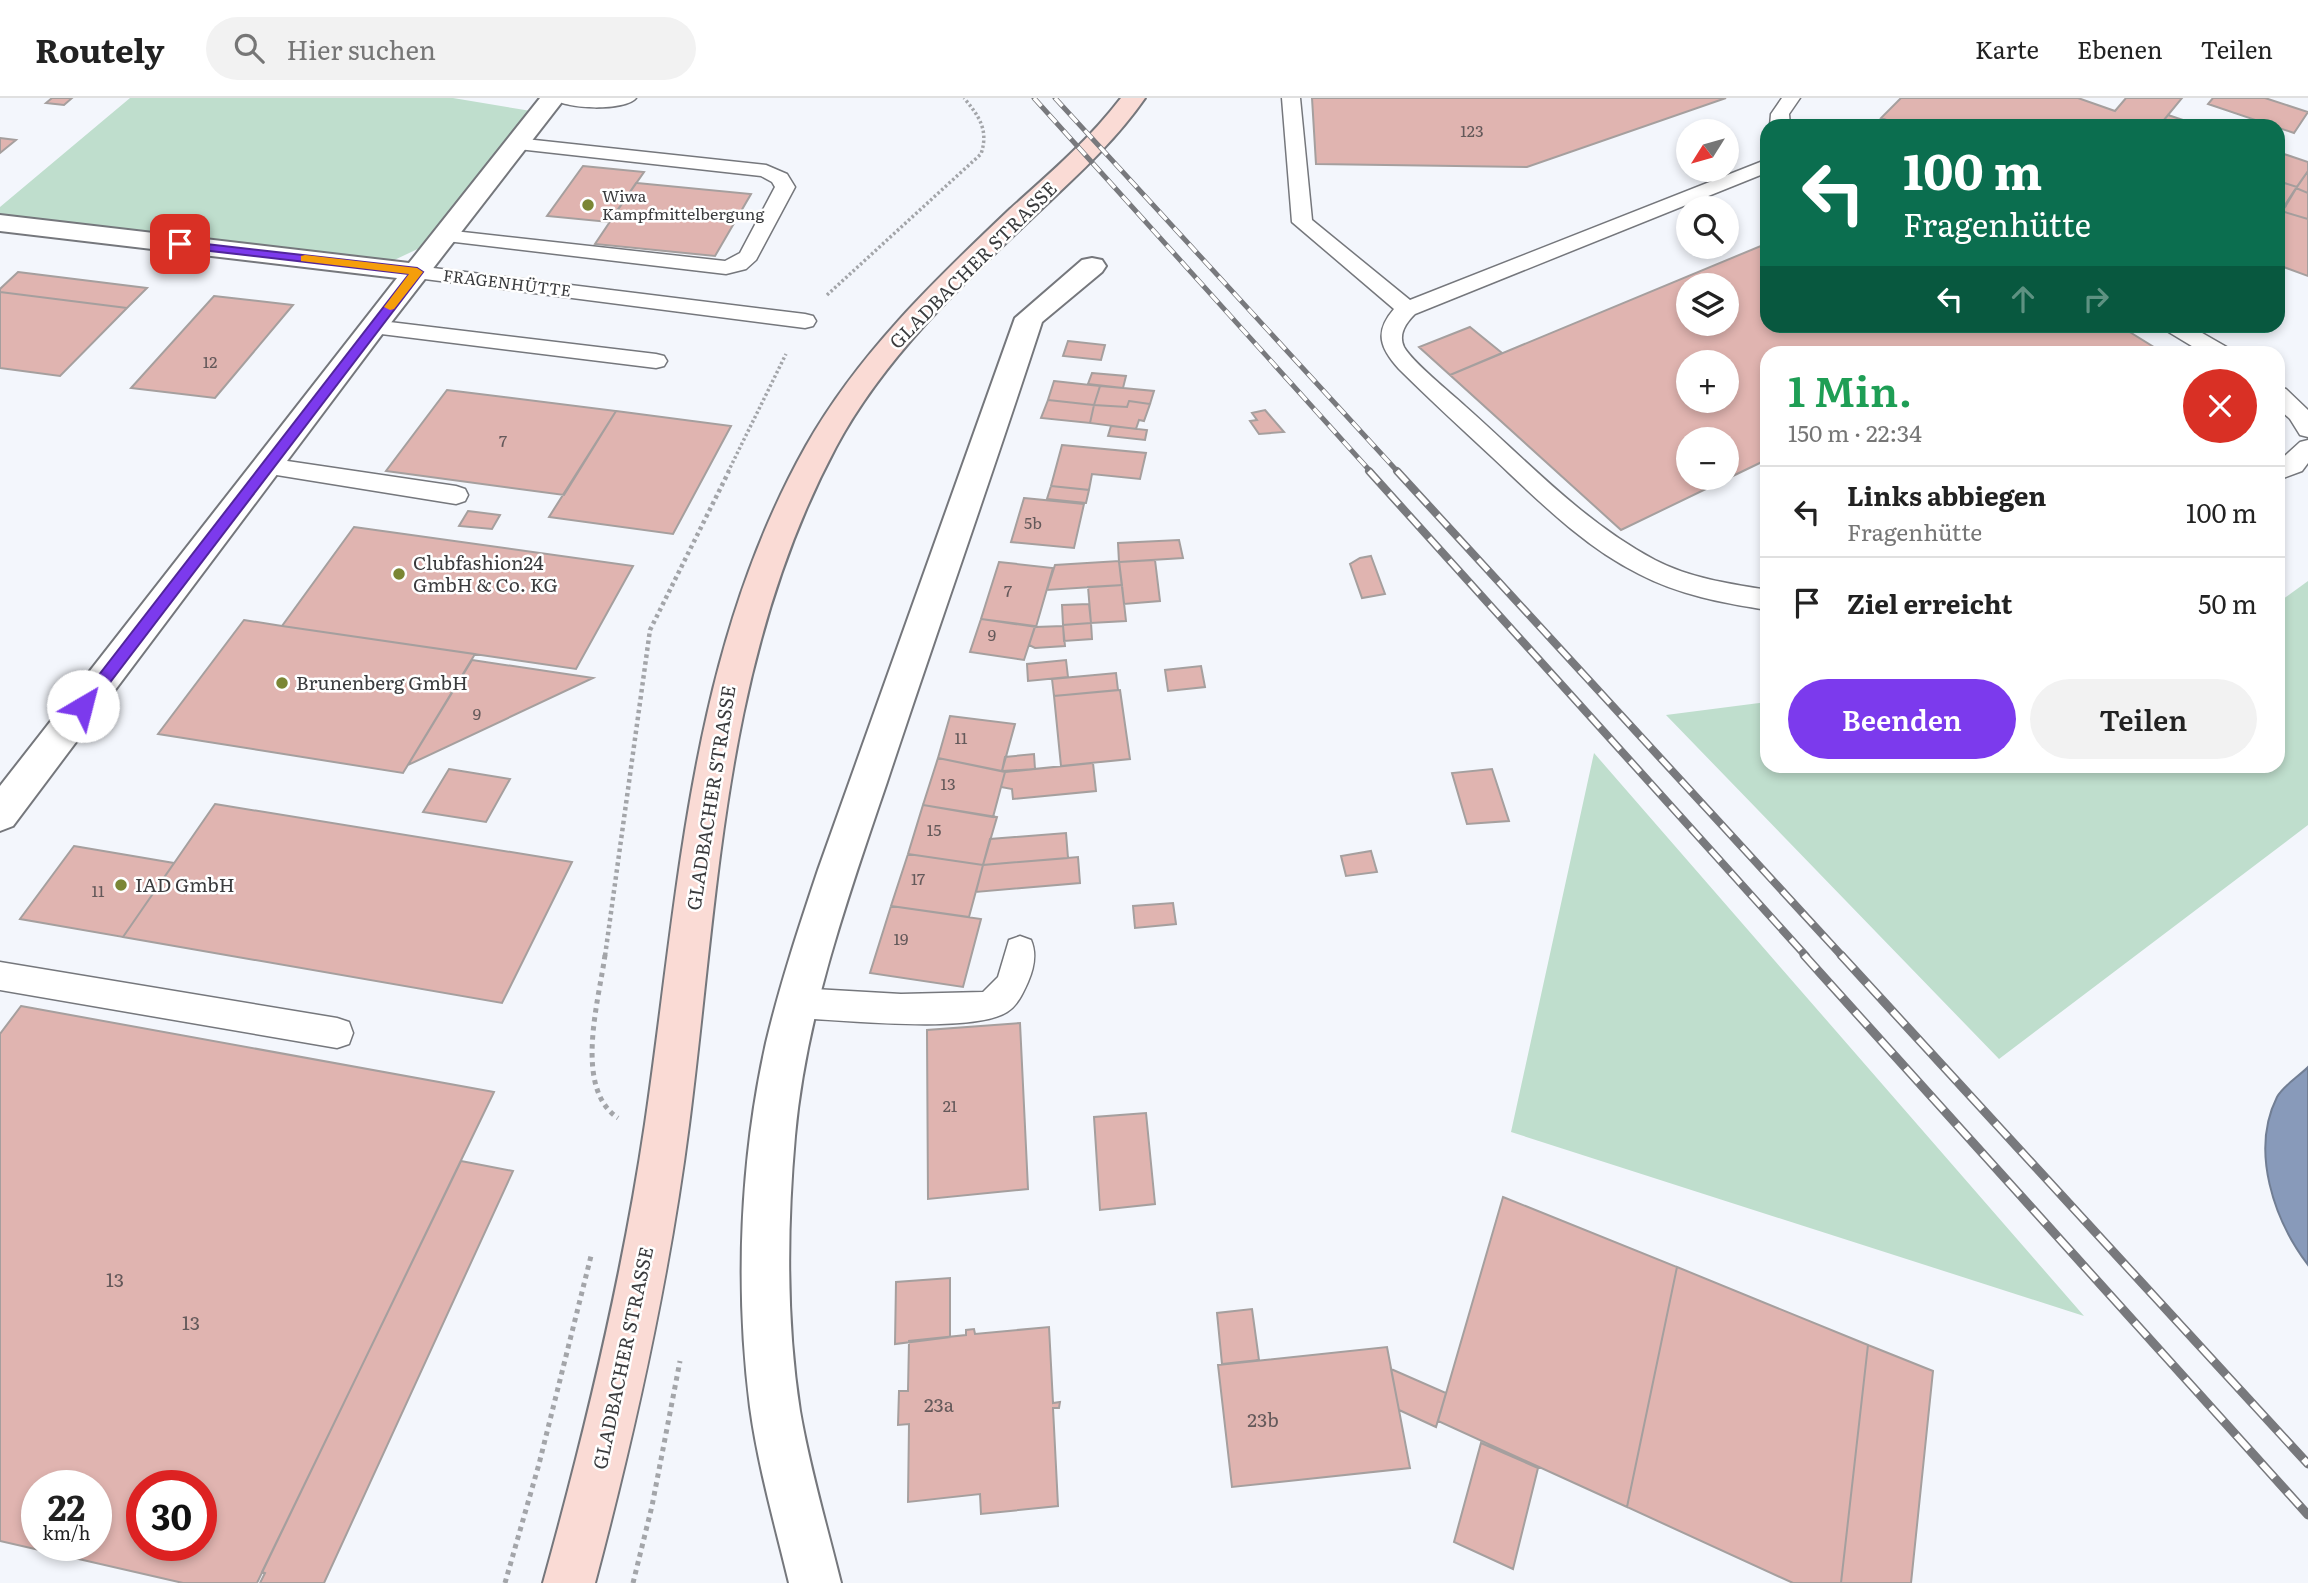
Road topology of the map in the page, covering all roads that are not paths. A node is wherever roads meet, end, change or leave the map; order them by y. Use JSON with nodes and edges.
{"nodes":[{"id":1,"x":553,"y":98,"type":"edge"},
{"id":2,"x":563,"y":98,"type":"edge"},
{"id":3,"x":626,"y":98,"type":"edge"},
{"id":4,"x":1133,"y":98,"type":"edge"},
{"id":5,"x":1292,"y":98,"type":"edge"},
{"id":6,"x":1791,"y":98,"type":"edge"},
{"id":7,"x":1780,"y":119,"type":"edge"},
{"id":8,"x":516,"y":144,"type":"junction"},
{"id":9,"x":1760,"y":168,"type":"edge"},
{"id":10,"x":0,"y":223,"type":"edge"},
{"id":11,"x":445,"y":236,"type":"junction"},
{"id":12,"x":1092,"y":266,"type":"dead end"},
{"id":13,"x":417,"y":272,"type":"junction"},
{"id":14,"x":1407,"y":309,"type":"junction"},
{"id":15,"x":805,"y":321,"type":"road end"},
{"id":16,"x":373,"y":327,"type":"junction"},
{"id":17,"x":2187,"y":333,"type":"edge"},
{"id":18,"x":2209,"y":346,"type":"edge"},
{"id":19,"x":656,"y":360,"type":"dead end"},
{"id":20,"x":2285,"y":401,"type":"edge"},
{"id":21,"x":2308,"y":429,"type":"edge"},
{"id":22,"x":2308,"y":448,"type":"edge"},
{"id":23,"x":267,"y":466,"type":"junction"},
{"id":24,"x":2285,"y":468,"type":"edge"},
{"id":25,"x":456,"y":495,"type":"dead end"},
{"id":26,"x":1760,"y":599,"type":"edge"},
{"id":27,"x":0,"y":815,"type":"edge"},
{"id":28,"x":1020,"y":950,"type":"dead end"},
{"id":29,"x":0,"y":975,"type":"edge"},
{"id":30,"x":797,"y":1003,"type":"junction"},
{"id":31,"x":337,"y":1033,"type":"dead end"},
{"id":32,"x":569,"y":1583,"type":"edge"},
{"id":33,"x":816,"y":1583,"type":"edge"}],
"edges":[{"from":1,"to":8,"type":"street"},
{"from":2,"to":3,"type":"lane"},
{"from":4,"to":32,"type":"street","name":"GLADBACHER STRASSE"},
{"from":5,"to":14,"type":"lane"},
{"from":6,"to":7,"type":"lane"},
{"from":8,"to":11,"type":"street"},
{"from":8,"to":11,"type":"lane"},
{"from":9,"to":14,"type":"lane"},
{"from":10,"to":13,"type":"street","name":"FRAGENHÜTTE"},
{"from":11,"to":13,"type":"street"},
{"from":12,"to":30,"type":"street"},
{"from":13,"to":15,"type":"lane","name":"FRAGENHÜTTE"},
{"from":13,"to":16,"type":"street"},
{"from":14,"to":26,"type":"lane"},
{"from":16,"to":19,"type":"lane"},
{"from":16,"to":23,"type":"street"},
{"from":17,"to":18,"type":"lane"},
{"from":20,"to":21,"type":"lane"},
{"from":22,"to":24,"type":"lane"},
{"from":23,"to":25,"type":"lane"},
{"from":23,"to":27,"type":"street"},
{"from":28,"to":30,"type":"lane"},
{"from":29,"to":31,"type":"lane"},
{"from":30,"to":33,"type":"street"}]}
